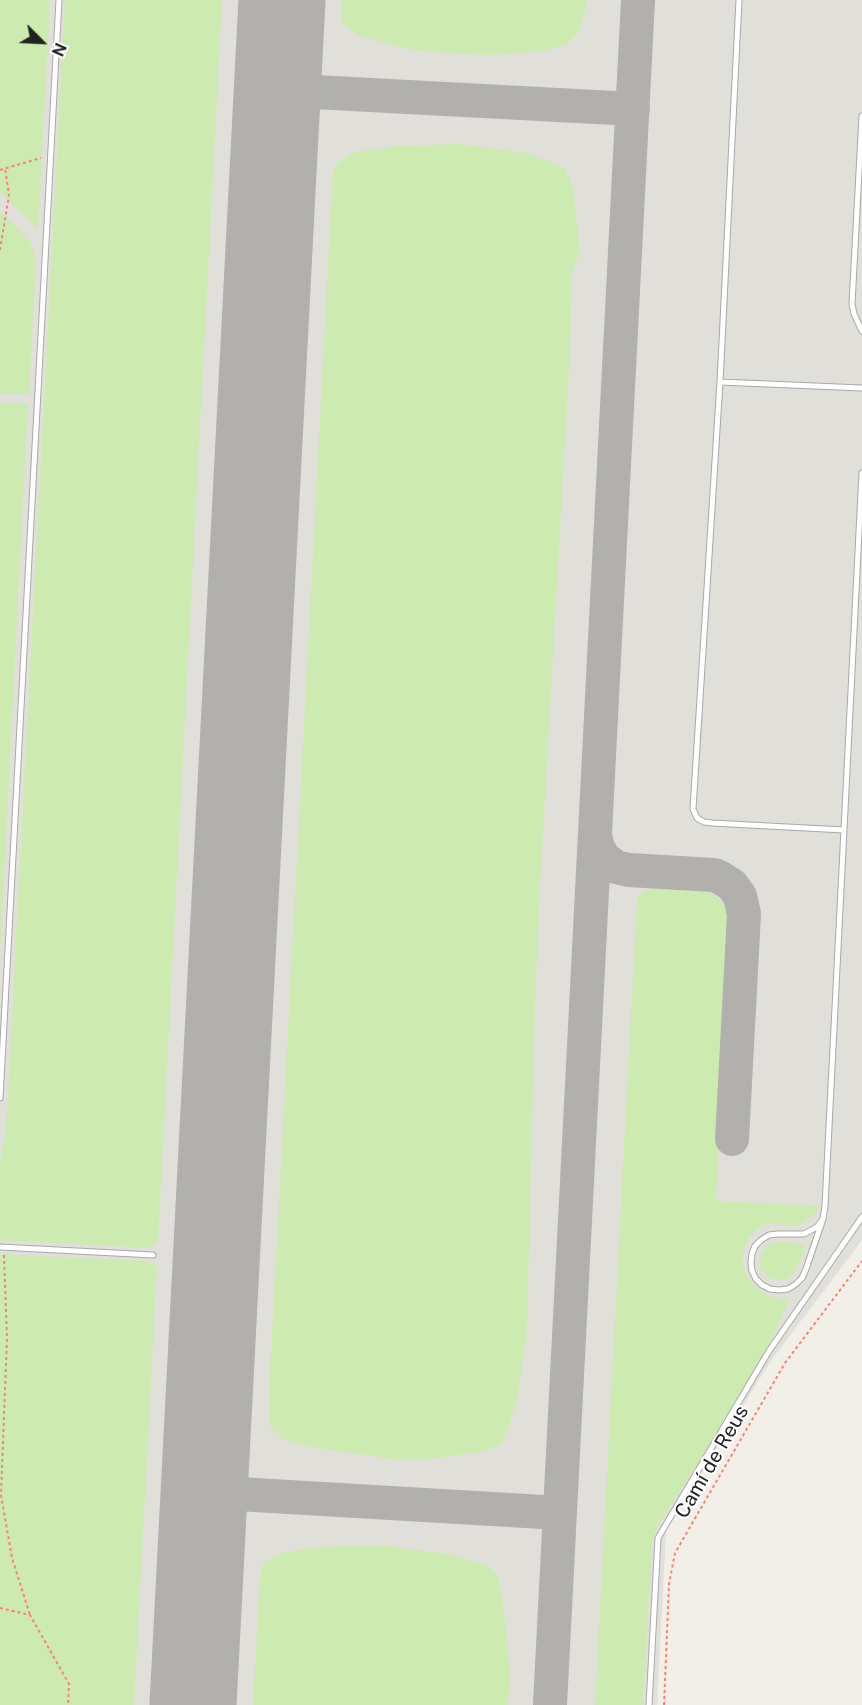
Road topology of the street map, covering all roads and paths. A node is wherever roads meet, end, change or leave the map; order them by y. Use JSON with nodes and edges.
{"nodes":[{"id":1,"x":59,"y":0,"type":"edge"},
{"id":2,"x":739,"y":0,"type":"edge"},
{"id":3,"x":862,"y":116,"type":"edge"},
{"id":4,"x":51,"y":156,"type":"junction"},
{"id":5,"x":5,"y":168,"type":"junction"},
{"id":6,"x":0,"y":170,"type":"edge"},
{"id":7,"x":0,"y":250,"type":"edge"},
{"id":8,"x":862,"y":331,"type":"edge"},
{"id":9,"x":720,"y":382,"type":"junction"},
{"id":10,"x":862,"y":388,"type":"edge"},
{"id":11,"x":862,"y":473,"type":"edge"},
{"id":12,"x":844,"y":830,"type":"junction"},
{"id":13,"x":0,"y":1098,"type":"edge"},
{"id":14,"x":862,"y":1217,"type":"edge"},
{"id":15,"x":823,"y":1219,"type":"junction"},
{"id":16,"x":2,"y":1247,"type":"edge"},
{"id":17,"x":153,"y":1255,"type":"dead end"},
{"id":18,"x":862,"y":1262,"type":"edge"},
{"id":19,"x":0,"y":1608,"type":"edge"},
{"id":20,"x":30,"y":1615,"type":"junction"},
{"id":21,"x":68,"y":1705,"type":"edge"},
{"id":22,"x":649,"y":1705,"type":"edge"},
{"id":23,"x":664,"y":1705,"type":"edge"}],
"edges":[{"from":1,"to":4,"type":"lane"},
{"from":2,"to":9,"type":"lane"},
{"from":3,"to":8,"type":"lane"},
{"from":4,"to":5,"type":"path"},
{"from":4,"to":13,"type":"lane"},
{"from":5,"to":6,"type":"path"},
{"from":5,"to":7,"type":"path"},
{"from":9,"to":10,"type":"lane"},
{"from":9,"to":12,"type":"lane"},
{"from":11,"to":12,"type":"lane"},
{"from":12,"to":15,"type":"lane"},
{"from":14,"to":22,"type":"lane"},
{"from":15,"to":15,"type":"lane"},
{"from":16,"to":17,"type":"lane"},
{"from":16,"to":20,"type":"path"},
{"from":18,"to":23,"type":"path","name":"Camí de Reus"},
{"from":19,"to":20,"type":"path"},
{"from":20,"to":21,"type":"path"}]}
